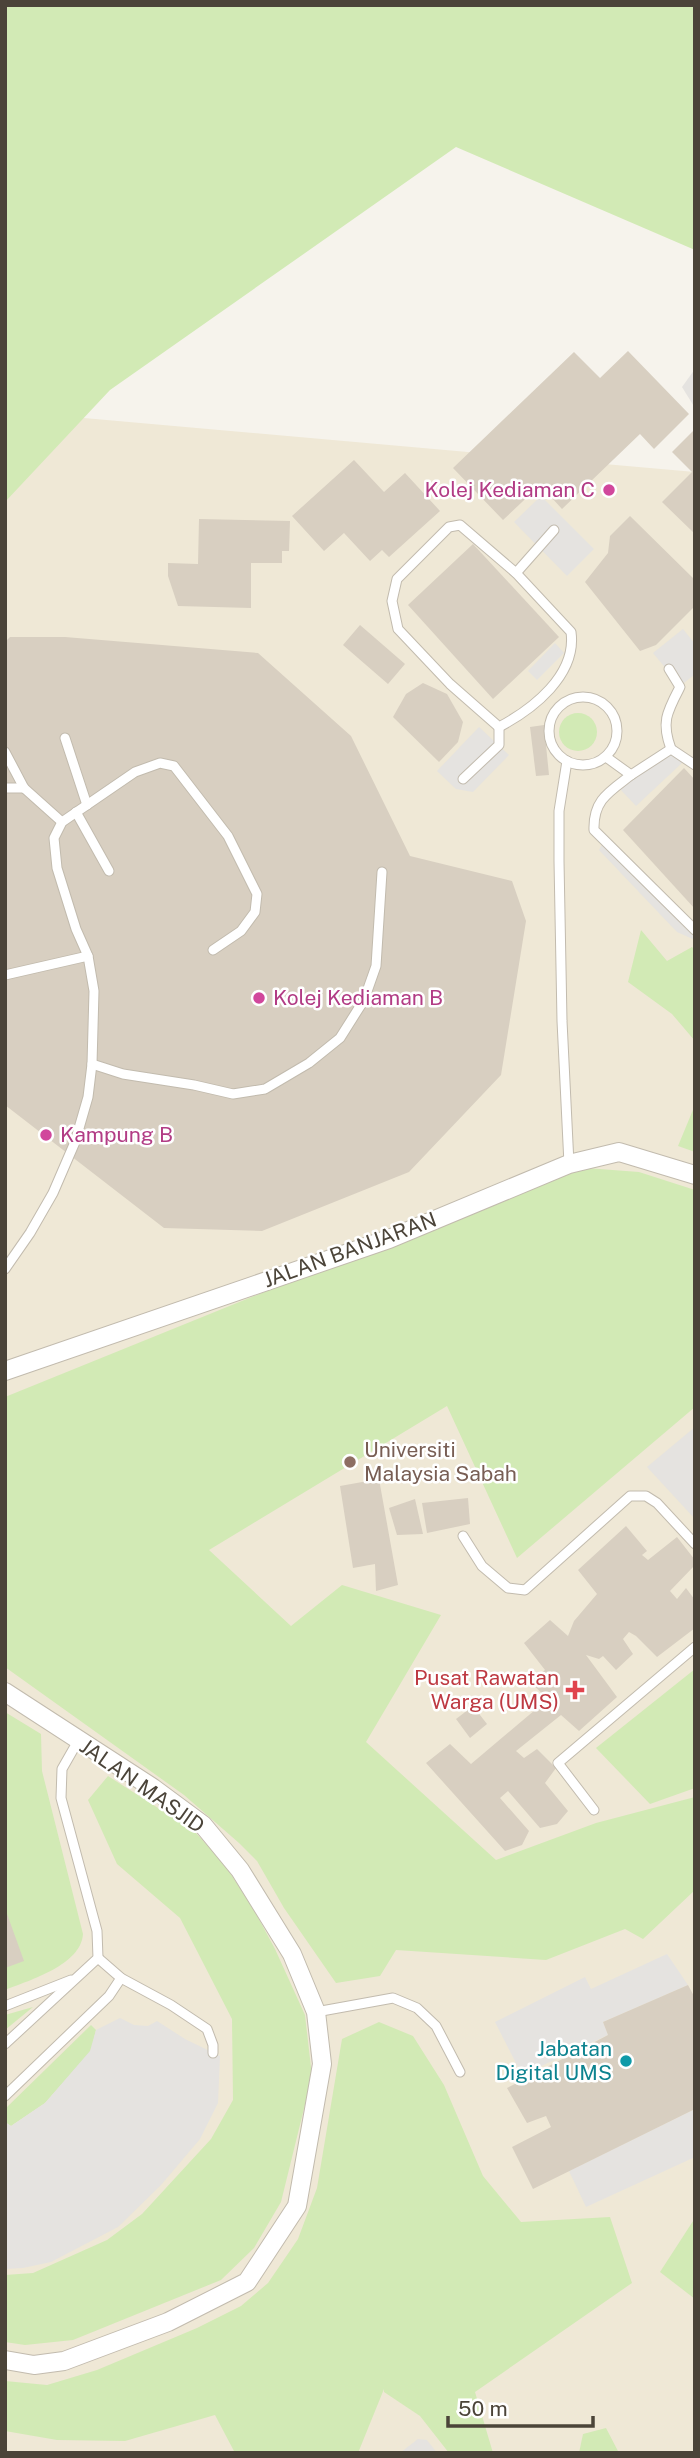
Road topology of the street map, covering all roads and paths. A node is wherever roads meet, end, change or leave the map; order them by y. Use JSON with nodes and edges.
{"nodes":[{"id":1,"x":554,"y":530,"type":"dead end"},
{"id":2,"x":516,"y":573,"type":"junction"},
{"id":3,"x":669,"y":669,"type":"dead end"},
{"id":4,"x":544,"y":695,"type":"junction"},
{"id":5,"x":556,"y":708,"type":"junction"},
{"id":6,"x":499,"y":727,"type":"junction"},
{"id":7,"x":65,"y":738,"type":"dead end"},
{"id":8,"x":671,"y":749,"type":"junction"},
{"id":9,"x":5,"y":752,"type":"edge"},
{"id":10,"x":606,"y":757,"type":"junction"},
{"id":11,"x":566,"y":761,"type":"junction"},
{"id":12,"x":695,"y":765,"type":"edge"},
{"id":13,"x":631,"y":775,"type":"junction"},
{"id":14,"x":463,"y":779,"type":"dead end"},
{"id":15,"x":5,"y":788,"type":"edge"},
{"id":16,"x":24,"y":788,"type":"junction"},
{"id":17,"x":87,"y":805,"type":"junction"},
{"id":18,"x":76,"y":812,"type":"junction"},
{"id":19,"x":62,"y":822,"type":"junction"},
{"id":20,"x":108,"y":871,"type":"dead end"},
{"id":21,"x":382,"y":872,"type":"dead end"},
{"id":22,"x":695,"y":930,"type":"edge"},
{"id":23,"x":213,"y":950,"type":"dead end"},
{"id":24,"x":88,"y":956,"type":"junction"},
{"id":25,"x":5,"y":975,"type":"edge"},
{"id":26,"x":92,"y":1064,"type":"junction"},
{"id":27,"x":569,"y":1164,"type":"junction"},
{"id":28,"x":695,"y":1175,"type":"edge"},
{"id":29,"x":5,"y":1269,"type":"edge"},
{"id":30,"x":5,"y":1371,"type":"edge"},
{"id":31,"x":463,"y":1536,"type":"dead end"},
{"id":32,"x":695,"y":1544,"type":"edge"},
{"id":33,"x":695,"y":1647,"type":"edge"},
{"id":34,"x":5,"y":1692,"type":"edge"},
{"id":35,"x":78,"y":1741,"type":"junction"},
{"id":36,"x":594,"y":1810,"type":"dead end"},
{"id":37,"x":98,"y":1958,"type":"junction"},
{"id":38,"x":80,"y":1977,"type":"junction"},
{"id":39,"x":121,"y":1978,"type":"junction"},
{"id":40,"x":5,"y":2006,"type":"edge"},
{"id":41,"x":316,"y":2012,"type":"junction"},
{"id":42,"x":5,"y":2044,"type":"edge"},
{"id":43,"x":214,"y":2053,"type":"dead end"},
{"id":44,"x":460,"y":2072,"type":"dead end"},
{"id":45,"x":5,"y":2095,"type":"edge"},
{"id":46,"x":5,"y":2360,"type":"edge"}],
"edges":[{"from":1,"to":2,"type":"lane"},
{"from":2,"to":4,"type":"lane"},
{"from":2,"to":6,"type":"lane"},
{"from":3,"to":8,"type":"lane"},
{"from":4,"to":5,"type":"lane"},
{"from":4,"to":6,"type":"lane"},
{"from":5,"to":10,"type":"lane"},
{"from":5,"to":11,"type":"lane"},
{"from":6,"to":14,"type":"lane"},
{"from":7,"to":17,"type":"lane"},
{"from":8,"to":12,"type":"lane"},
{"from":8,"to":13,"type":"lane"},
{"from":9,"to":16,"type":"lane"},
{"from":10,"to":11,"type":"lane"},
{"from":10,"to":13,"type":"lane"},
{"from":11,"to":27,"type":"lane"},
{"from":13,"to":22,"type":"lane"},
{"from":15,"to":16,"type":"lane"},
{"from":16,"to":19,"type":"lane"},
{"from":17,"to":18,"type":"lane"},
{"from":17,"to":23,"type":"lane"},
{"from":18,"to":19,"type":"lane"},
{"from":18,"to":20,"type":"lane"},
{"from":19,"to":24,"type":"lane"},
{"from":21,"to":26,"type":"lane"},
{"from":24,"to":25,"type":"lane"},
{"from":24,"to":26,"type":"lane"},
{"from":26,"to":29,"type":"lane"},
{"from":27,"to":28,"type":"street","name":"JALAN BANJARAN"},
{"from":27,"to":30,"type":"street","name":"JALAN BANJARAN"},
{"from":31,"to":32,"type":"lane"},
{"from":33,"to":36,"type":"lane"},
{"from":34,"to":35,"type":"street","name":"JALAN MASJID"},
{"from":35,"to":37,"type":"lane"},
{"from":35,"to":41,"type":"street","name":"JALAN MASJID"},
{"from":37,"to":38,"type":"lane"},
{"from":37,"to":39,"type":"lane"},
{"from":38,"to":40,"type":"lane"},
{"from":38,"to":42,"type":"lane"},
{"from":39,"to":43,"type":"lane"},
{"from":39,"to":45,"type":"lane"},
{"from":41,"to":44,"type":"lane"},
{"from":41,"to":46,"type":"street","name":"JALAN MASJID"}]}
